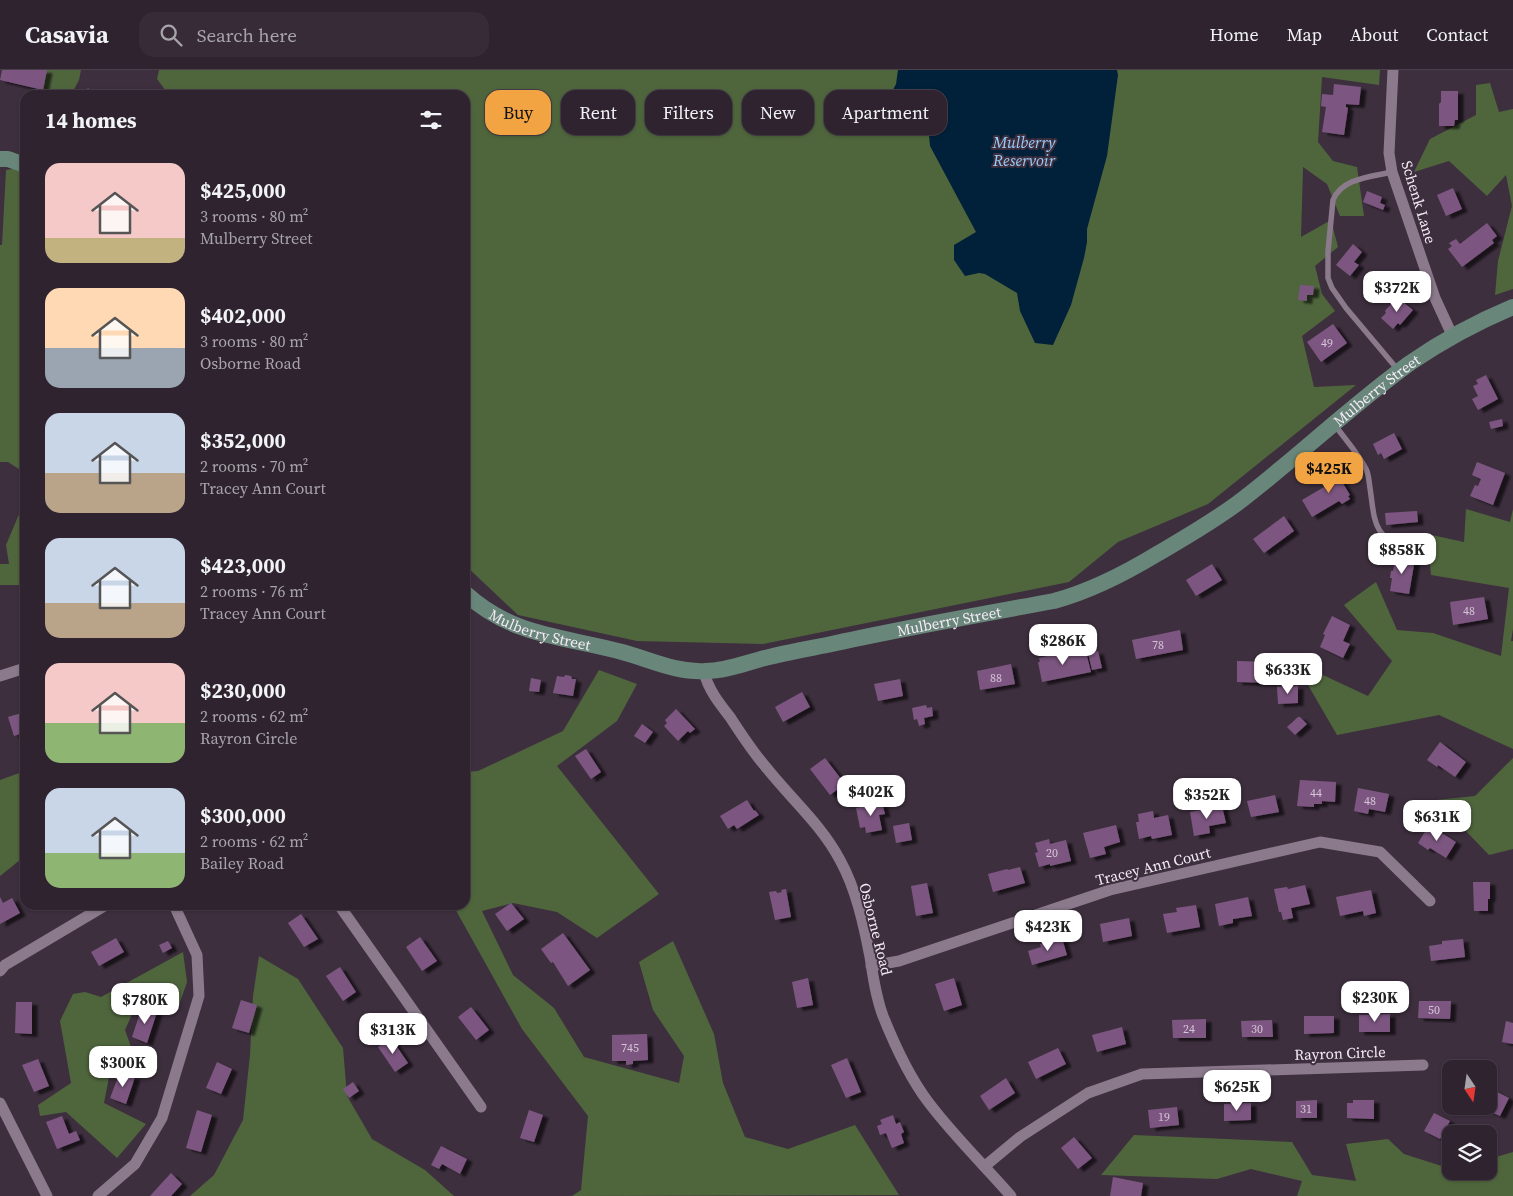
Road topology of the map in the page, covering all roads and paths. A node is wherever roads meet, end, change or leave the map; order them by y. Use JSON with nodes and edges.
{"nodes":[{"id":1,"x":1393,"y":70,"type":"edge"},
{"id":2,"x":0,"y":159,"type":"edge"},
{"id":3,"x":20,"y":163,"type":"edge"},
{"id":4,"x":1392,"y":172,"type":"junction"},
{"id":5,"x":1513,"y":308,"type":"edge"},
{"id":6,"x":1453,"y":337,"type":"junction"},
{"id":7,"x":1399,"y":371,"type":"junction"},
{"id":8,"x":1334,"y":424,"type":"junction"},
{"id":9,"x":1408,"y":548,"type":"dead end"},
{"id":10,"x":470,"y":598,"type":"edge"},
{"id":11,"x":20,"y":670,"type":"edge"},
{"id":12,"x":704,"y":672,"type":"junction"},
{"id":13,"x":0,"y":676,"type":"edge"},
{"id":14,"x":1430,"y":901,"type":"dead end"},
{"id":15,"x":98,"y":910,"type":"edge"},
{"id":16,"x":176,"y":910,"type":"edge"},
{"id":17,"x":343,"y":910,"type":"edge"},
{"id":18,"x":872,"y":966,"type":"junction"},
{"id":19,"x":0,"y":971,"type":"edge"},
{"id":20,"x":1423,"y":1065,"type":"dead end"},
{"id":21,"x":0,"y":1103,"type":"edge"},
{"id":22,"x":481,"y":1107,"type":"dead end"},
{"id":23,"x":985,"y":1166,"type":"junction"},
{"id":24,"x":47,"y":1196,"type":"edge"},
{"id":25,"x":98,"y":1196,"type":"edge"},
{"id":26,"x":1011,"y":1196,"type":"edge"}],
"edges":[{"from":1,"to":4,"type":"street","name":"Schenk Lane"},
{"from":2,"to":3,"type":"street"},
{"from":4,"to":6,"type":"street","name":"Schenk Lane"},
{"from":4,"to":7,"type":"lane"},
{"from":5,"to":6,"type":"street","name":"Mulberry Street"},
{"from":6,"to":7,"type":"street","name":"Mulberry Street"},
{"from":7,"to":8,"type":"street","name":"Mulberry Street"},
{"from":8,"to":9,"type":"lane"},
{"from":8,"to":12,"type":"street","name":"Mulberry Street"},
{"from":10,"to":12,"type":"street","name":"Mulberry Street"},
{"from":11,"to":13,"type":"street"},
{"from":12,"to":18,"type":"street","name":"Osborne Road"},
{"from":14,"to":18,"type":"street","name":"Tracey Ann Court"},
{"from":15,"to":19,"type":"street"},
{"from":16,"to":25,"type":"street"},
{"from":17,"to":22,"type":"street"},
{"from":18,"to":23,"type":"street","name":"Osborne Road"},
{"from":20,"to":23,"type":"street","name":"Rayron Circle"},
{"from":21,"to":24,"type":"street"},
{"from":23,"to":26,"type":"street","name":"Osborne Road"}]}
